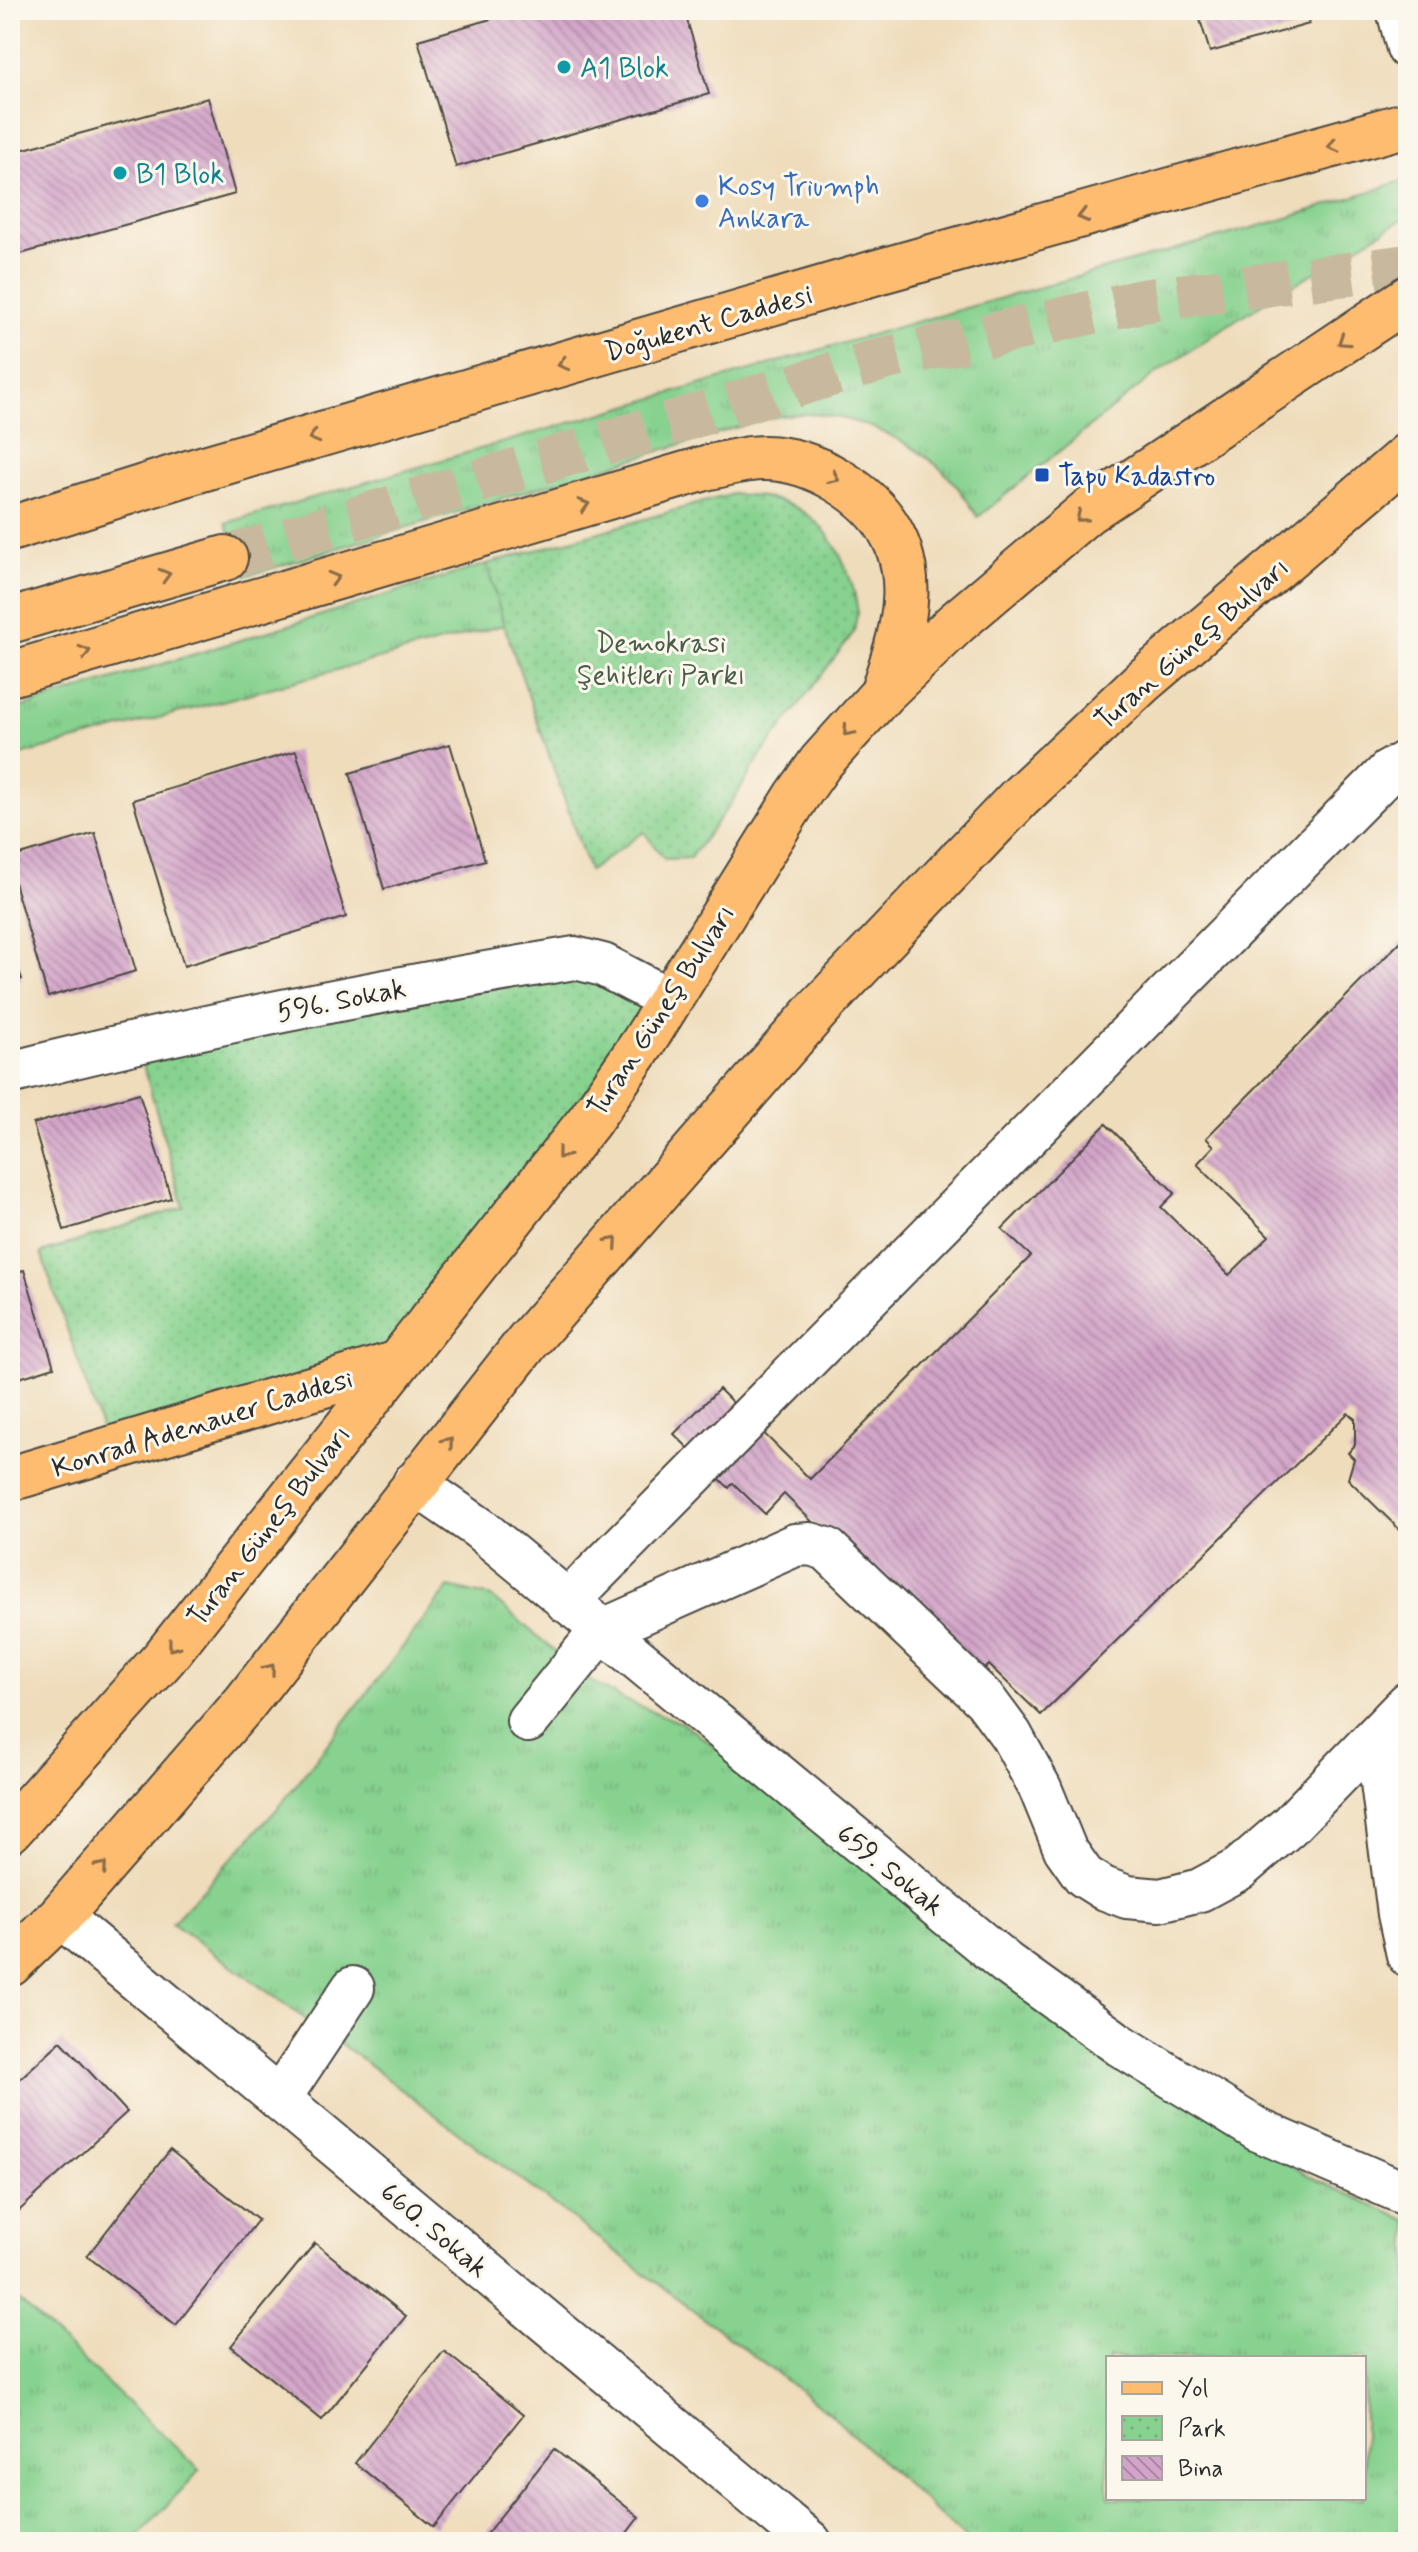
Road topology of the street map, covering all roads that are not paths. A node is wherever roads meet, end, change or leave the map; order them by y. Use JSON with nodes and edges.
{"nodes":[{"id":1,"x":1398,"y":10,"type":"edge"},
{"id":2,"x":1408,"y":48,"type":"edge"},
{"id":3,"x":1408,"y":124,"type":"edge"},
{"id":4,"x":1408,"y":298,"type":"edge"},
{"id":5,"x":1408,"y":455,"type":"edge"},
{"id":6,"x":10,"y":529,"type":"edge"},
{"id":7,"x":225,"y":558,"type":"tunnel mouth"},
{"id":8,"x":10,"y":621,"type":"edge"},
{"id":9,"x":10,"y":674,"type":"edge"},
{"id":10,"x":883,"y":693,"type":"junction"},
{"id":11,"x":1408,"y":761,"type":"edge"},
{"id":12,"x":668,"y":999,"type":"junction"},
{"id":13,"x":10,"y":1073,"type":"edge"},
{"id":14,"x":394,"y":1364,"type":"junction"},
{"id":15,"x":10,"y":1479,"type":"edge"},
{"id":16,"x":414,"y":1483,"type":"junction"},
{"id":17,"x":567,"y":1602,"type":"junction"},
{"id":18,"x":601,"y":1631,"type":"junction"},
{"id":19,"x":1408,"y":1703,"type":"edge"},
{"id":20,"x":528,"y":1721,"type":"dead end"},
{"id":21,"x":1376,"y":1736,"type":"junction"},
{"id":22,"x":10,"y":1830,"type":"edge"},
{"id":23,"x":60,"y":1916,"type":"junction"},
{"id":24,"x":1408,"y":1955,"type":"edge"},
{"id":25,"x":10,"y":1964,"type":"edge"},
{"id":26,"x":353,"y":1988,"type":"dead end"},
{"id":27,"x":279,"y":2099,"type":"junction"},
{"id":28,"x":1408,"y":2195,"type":"edge"},
{"id":29,"x":810,"y":2542,"type":"edge"}],
"edges":[{"from":1,"to":2,"type":"street"},
{"from":3,"to":6,"type":"main road","name":"Doğukent Caddesi","one_way":true},
{"from":4,"to":10,"type":"main road","name":"Turan Güneş Bulvarı","one_way":true},
{"from":16,"to":5,"type":"main road","name":"Turan Güneş Bulvarı","one_way":true},
{"from":8,"to":7,"type":"main road","one_way":true},
{"from":9,"to":10,"type":"main road","one_way":true},
{"from":10,"to":12,"type":"main road","name":"Turan Güneş Bulvarı","one_way":true},
{"from":11,"to":17,"type":"street"},
{"from":12,"to":13,"type":"street","name":"596. Sokak"},
{"from":12,"to":14,"type":"main road","name":"Turan Güneş Bulvarı","one_way":true},
{"from":14,"to":15,"type":"main road","name":"Konrad Adenauer Caddesi"},
{"from":14,"to":22,"type":"main road","name":"Turan Güneş Bulvarı","one_way":true},
{"from":16,"to":17,"type":"street","name":"659. Sokak"},
{"from":23,"to":16,"type":"main road","name":"Turan Güneş Bulvarı","one_way":true},
{"from":17,"to":18,"type":"street","name":"659. Sokak"},
{"from":18,"to":20,"type":"street"},
{"from":18,"to":21,"type":"street"},
{"from":18,"to":28,"type":"street","name":"659. Sokak"},
{"from":19,"to":21,"type":"street"},
{"from":21,"to":24,"type":"street"},
{"from":23,"to":25,"type":"main road","name":"Turan Güneş Bulvarı"},
{"from":23,"to":27,"type":"street","name":"660. Sokak"},
{"from":26,"to":27,"type":"street"},
{"from":27,"to":29,"type":"street","name":"660. Sokak"}]}
